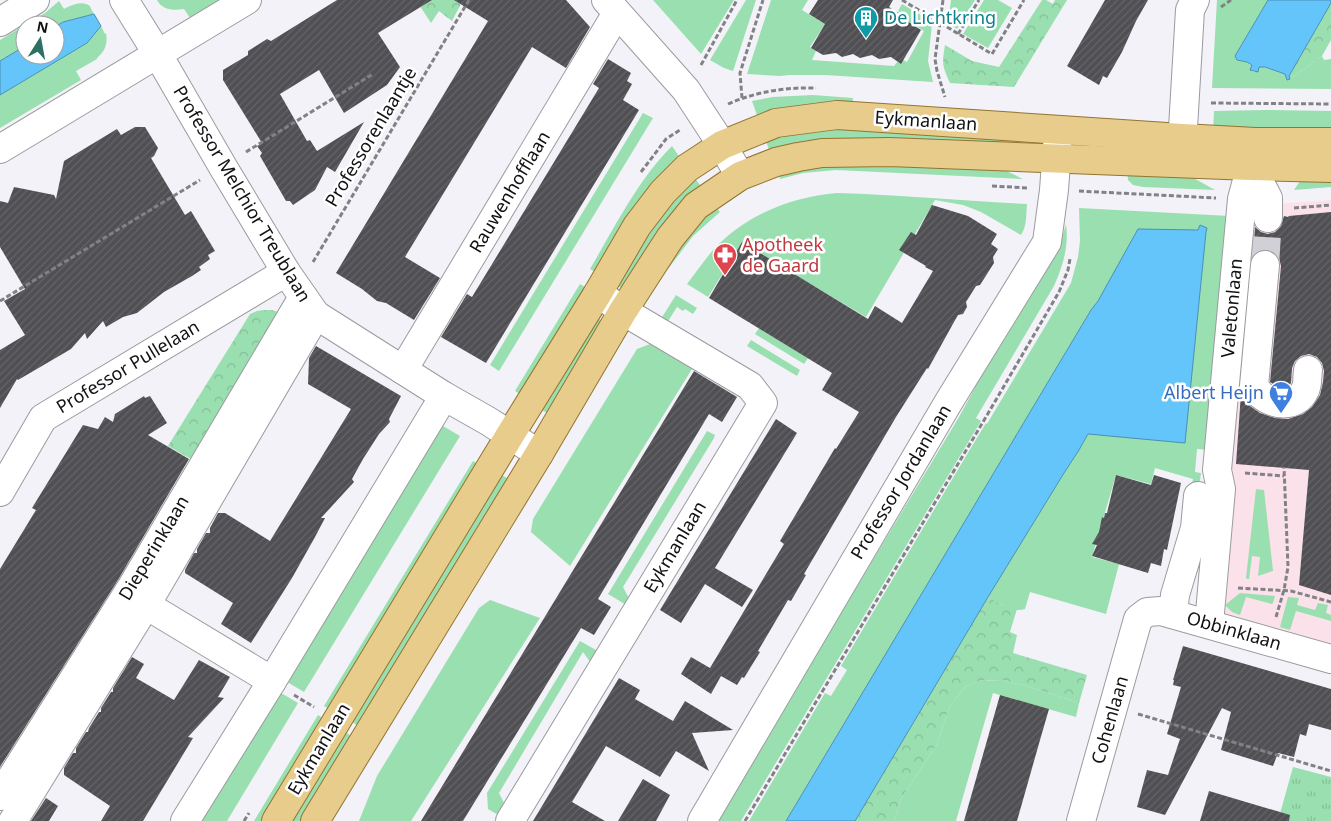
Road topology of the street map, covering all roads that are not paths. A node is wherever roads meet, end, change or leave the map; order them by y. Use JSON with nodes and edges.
{"nodes":[{"id":1,"x":35,"y":0,"type":"edge"},
{"id":2,"x":124,"y":0,"type":"edge"},
{"id":3,"x":246,"y":0,"type":"edge"},
{"id":4,"x":1195,"y":0,"type":"edge"},
{"id":5,"x":612,"y":7,"type":"edge"},
{"id":6,"x":0,"y":22,"type":"edge"},
{"id":7,"x":153,"y":47,"type":"junction"},
{"id":8,"x":1058,"y":131,"type":"junction"},
{"id":9,"x":1331,"y":142,"type":"edge"},
{"id":10,"x":722,"y":145,"type":"junction"},
{"id":11,"x":0,"y":149,"type":"edge"},
{"id":12,"x":1182,"y":151,"type":"junction"},
{"id":13,"x":1253,"y":154,"type":"junction"},
{"id":14,"x":1056,"y":158,"type":"junction"},
{"id":15,"x":1331,"y":168,"type":"edge"},
{"id":16,"x":740,"y":176,"type":"junction"},
{"id":17,"x":1268,"y":218,"type":"tunnel mouth"},
{"id":18,"x":1265,"y":265,"type":"tunnel mouth"},
{"id":19,"x":301,"y":293,"type":"junction"},
{"id":20,"x":598,"y":293,"type":"junction"},
{"id":21,"x":623,"y":311,"type":"junction"},
{"id":22,"x":403,"y":370,"type":"junction"},
{"id":23,"x":1308,"y":370,"type":"dead end"},
{"id":24,"x":444,"y":396,"type":"junction"},
{"id":25,"x":510,"y":435,"type":"junction"},
{"id":26,"x":539,"y":454,"type":"junction"},
{"id":27,"x":0,"y":492,"type":"edge"},
{"id":28,"x":1198,"y":496,"type":"dead end"},
{"id":29,"x":146,"y":605,"type":"junction"},
{"id":30,"x":1173,"y":614,"type":"junction"},
{"id":31,"x":1138,"y":619,"type":"joint"},
{"id":32,"x":1209,"y":624,"type":"junction"},
{"id":33,"x":1331,"y":659,"type":"edge"},
{"id":34,"x":272,"y":681,"type":"junction"},
{"id":35,"x":0,"y":796,"type":"edge"},
{"id":36,"x":13,"y":821,"type":"edge"},
{"id":37,"x":185,"y":821,"type":"edge"},
{"id":38,"x":276,"y":821,"type":"edge"},
{"id":39,"x":315,"y":821,"type":"edge"},
{"id":40,"x":510,"y":821,"type":"edge"},
{"id":41,"x":702,"y":821,"type":"edge"},
{"id":42,"x":1081,"y":821,"type":"edge"}],
"edges":[{"from":1,"to":6,"type":"street"},
{"from":2,"to":7,"type":"street","name":"Professor Melchior Treublaan"},
{"from":3,"to":7,"type":"street"},
{"from":4,"to":12,"type":"street"},
{"from":5,"to":10,"type":"street","name":"Rauwenhofflaan"},
{"from":5,"to":22,"type":"street","name":"Rauwenhofflaan"},
{"from":7,"to":11,"type":"street"},
{"from":7,"to":19,"type":"street","name":"Professor Melchior Treublaan"},
{"from":8,"to":10,"type":"main road","name":"Eykmanlaan"},
{"from":8,"to":12,"type":"main road","name":"Eykmanlaan"},
{"from":8,"to":14,"type":"street","name":"Professor Jordanlaan"},
{"from":9,"to":13,"type":"main road","name":"Eykmanlaan"},
{"from":10,"to":16,"type":"street","name":"Rauwenhofflaan"},
{"from":10,"to":20,"type":"main road","name":"Eykmanlaan"},
{"from":12,"to":13,"type":"main road","name":"Eykmanlaan"},
{"from":12,"to":14,"type":"main road","name":"Eykmanlaan"},
{"from":13,"to":15,"type":"main road","name":"Eykmanlaan"},
{"from":13,"to":17,"type":"street"},
{"from":13,"to":32,"type":"street","name":"Valetonlaan"},
{"from":14,"to":16,"type":"main road","name":"Eykmanlaan"},
{"from":14,"to":41,"type":"street","name":"Professor Jordanlaan"},
{"from":16,"to":21,"type":"main road","name":"Eykmanlaan"},
{"from":18,"to":23,"type":"street"},
{"from":19,"to":22,"type":"street","name":"Professor Melchior Treublaan"},
{"from":19,"to":27,"type":"street","name":"Professor Pullelaan"},
{"from":19,"to":29,"type":"street"},
{"from":19,"to":35,"type":"street","name":"Dieperinklaan"},
{"from":20,"to":21,"type":"street","name":"Eykmanlaan"},
{"from":20,"to":25,"type":"main road","name":"Eykmanlaan"},
{"from":21,"to":26,"type":"main road","name":"Eykmanlaan"},
{"from":21,"to":40,"type":"street","name":"Eykmanlaan"},
{"from":22,"to":24,"type":"street","name":"Professor Melchior Treublaan"},
{"from":24,"to":25,"type":"street","name":"Professor Melchior Treublaan"},
{"from":24,"to":34,"type":"street"},
{"from":25,"to":26,"type":"street","name":"Professor Melchior Treublaan"},
{"from":25,"to":38,"type":"main road","name":"Eykmanlaan"},
{"from":26,"to":39,"type":"main road","name":"Eykmanlaan"},
{"from":28,"to":30,"type":"street"},
{"from":29,"to":34,"type":"street"},
{"from":29,"to":36,"type":"street"},
{"from":30,"to":31,"type":"street","name":"Obbinklaan"},
{"from":30,"to":32,"type":"street","name":"Obbinklaan"},
{"from":31,"to":42,"type":"street","name":"Cohenlaan"},
{"from":32,"to":33,"type":"street","name":"Obbinklaan"},
{"from":34,"to":37,"type":"street"}]}
